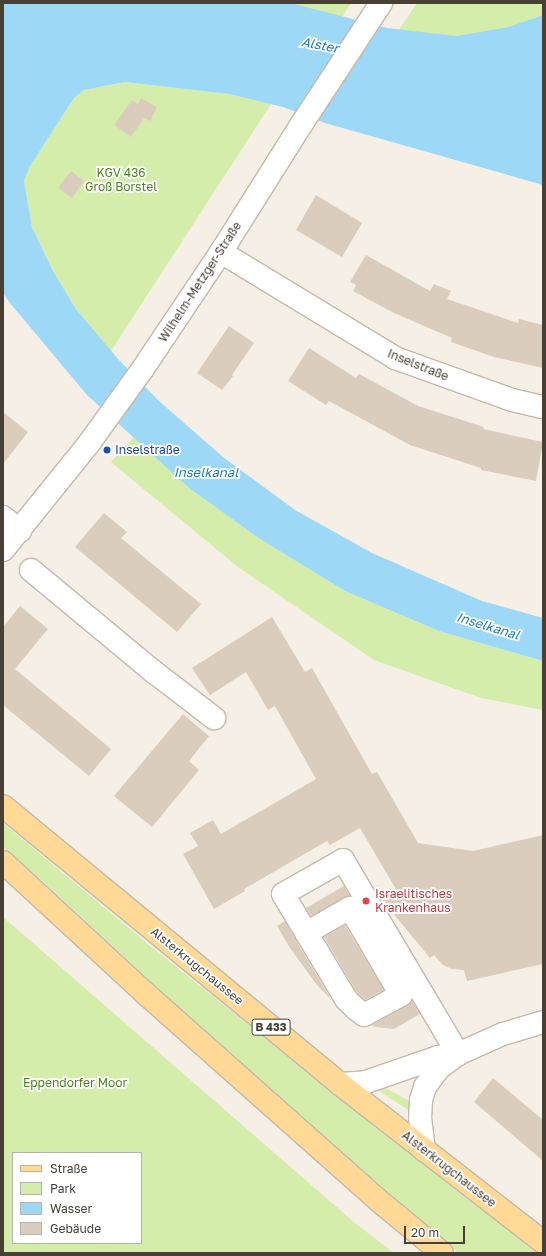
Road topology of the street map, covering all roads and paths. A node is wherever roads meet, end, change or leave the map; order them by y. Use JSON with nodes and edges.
{"nodes":[{"id":1,"x":378,"y":7,"type":"edge"},
{"id":2,"x":221,"y":252,"type":"junction"},
{"id":3,"x":543,"y":407,"type":"edge"},
{"id":4,"x":3,"y":517,"type":"edge"},
{"id":5,"x":20,"y":531,"type":"junction"},
{"id":6,"x":3,"y":550,"type":"edge"},
{"id":7,"x":31,"y":570,"type":"dead end"},
{"id":8,"x":214,"y":718,"type":"dead end"},
{"id":9,"x":3,"y":806,"type":"edge"},
{"id":10,"x":3,"y":862,"type":"edge"},
{"id":11,"x":306,"y":933,"type":"junction"},
{"id":12,"x":543,"y":1022,"type":"edge"},
{"id":13,"x":458,"y":1054,"type":"junction"},
{"id":14,"x":340,"y":1084,"type":"junction"},
{"id":15,"x":424,"y":1150,"type":"junction"},
{"id":16,"x":543,"y":1242,"type":"edge"},
{"id":17,"x":442,"y":1253,"type":"edge"}],
"edges":[{"from":1,"to":2,"type":"street","name":"Wilhelm-Metzger-Straße"},
{"from":2,"to":3,"type":"street","name":"Inselstraße"},
{"from":2,"to":5,"type":"street","name":"Wilhelm-Metzger-Straße"},
{"from":4,"to":5,"type":"street"},
{"from":5,"to":6,"type":"street","name":"Wilhelm-Metzger-Straße"},
{"from":7,"to":8,"type":"street"},
{"from":9,"to":14,"type":"main road","name":"Alsterkrugchaussee","number":"B 433"},
{"from":10,"to":17,"type":"main road"},
{"from":11,"to":11,"type":"street"},
{"from":11,"to":13,"type":"street"},
{"from":12,"to":13,"type":"street"},
{"from":13,"to":14,"type":"street"},
{"from":13,"to":15,"type":"street"},
{"from":14,"to":15,"type":"main road","name":"Alsterkrugchaussee","number":"B 433"},
{"from":15,"to":16,"type":"main road","name":"Alsterkrugchaussee","number":"B 433"}]}
